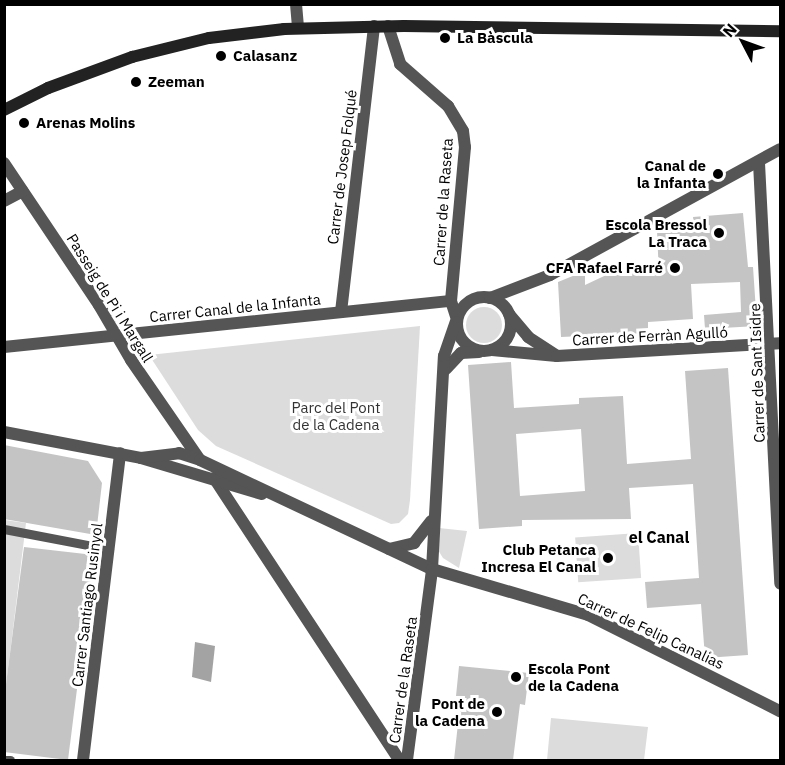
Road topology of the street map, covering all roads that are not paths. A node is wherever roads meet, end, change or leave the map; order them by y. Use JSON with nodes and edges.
{"nodes":[{"id":1,"x":296,"y":4,"type":"edge"},
{"id":2,"x":374,"y":26,"type":"junction"},
{"id":3,"x":388,"y":26,"type":"junction"},
{"id":4,"x":298,"y":28,"type":"junction"},
{"id":5,"x":780,"y":31,"type":"edge"},
{"id":6,"x":4,"y":110,"type":"edge"},
{"id":7,"x":780,"y":149,"type":"edge"},
{"id":8,"x":4,"y":163,"type":"edge"},
{"id":9,"x":759,"y":163,"type":"junction"},
{"id":10,"x":23,"y":191,"type":"junction"},
{"id":11,"x":4,"y":201,"type":"edge"},
{"id":12,"x":490,"y":298,"type":"junction"},
{"id":13,"x":451,"y":301,"type":"junction"},
{"id":14,"x":341,"y":312,"type":"junction"},
{"id":15,"x":509,"y":314,"type":"junction"},
{"id":16,"x":456,"y":320,"type":"junction"},
{"id":17,"x":117,"y":337,"type":"junction"},
{"id":18,"x":776,"y":344,"type":"edge"},
{"id":19,"x":4,"y":347,"type":"edge"},
{"id":20,"x":487,"y":351,"type":"junction"},
{"id":21,"x":557,"y":356,"type":"junction"},
{"id":22,"x":446,"y":369,"type":"junction"},
{"id":23,"x":4,"y":432,"type":"edge"},
{"id":24,"x":120,"y":453,"type":"junction"},
{"id":25,"x":193,"y":455,"type":"junction"},
{"id":26,"x":141,"y":458,"type":"junction"},
{"id":27,"x":159,"y":465,"type":"junction"},
{"id":28,"x":214,"y":478,"type":"junction"},
{"id":29,"x":270,"y":495,"type":"junction"},
{"id":30,"x":433,"y":517,"type":"junction"},
{"id":31,"x":4,"y":530,"type":"edge"},
{"id":32,"x":109,"y":549,"type":"junction"},
{"id":33,"x":389,"y":549,"type":"junction"},
{"id":34,"x":432,"y":569,"type":"junction"},
{"id":35,"x":780,"y":570,"type":"edge"},
{"id":36,"x":780,"y":583,"type":"edge"},
{"id":37,"x":780,"y":711,"type":"edge"},
{"id":38,"x":4,"y":760,"type":"edge"},
{"id":39,"x":10,"y":760,"type":"edge"},
{"id":40,"x":83,"y":760,"type":"edge"},
{"id":41,"x":399,"y":760,"type":"edge"},
{"id":42,"x":407,"y":760,"type":"edge"}],
"edges":[{"from":1,"to":4,"type":"street"},
{"from":2,"to":3,"type":"main road"},
{"from":2,"to":4,"type":"main road"},
{"from":2,"to":14,"type":"street","name":"Carrer de Josep Folqué"},
{"from":3,"to":5,"type":"main road"},
{"from":3,"to":13,"type":"street","name":"Carrer de la Raseta"},
{"from":4,"to":6,"type":"main road"},
{"from":7,"to":9,"type":"street"},
{"from":8,"to":10,"type":"street","name":"Passeig de Pi i Margall"},
{"from":9,"to":12,"type":"street"},
{"from":9,"to":18,"type":"street","name":"Carrer de Sant Isidre"},
{"from":10,"to":11,"type":"street"},
{"from":10,"to":17,"type":"street","name":"Passeig de Pi i Margall"},
{"from":12,"to":15,"type":"street"},
{"from":12,"to":16,"type":"street"},
{"from":13,"to":14,"type":"street","name":"Carrer Canal de la Infanta"},
{"from":13,"to":16,"type":"street"},
{"from":14,"to":17,"type":"street","name":"Carrer Canal de la Infanta"},
{"from":15,"to":20,"type":"street"},
{"from":15,"to":21,"type":"street","name":"Carrer de Ferràn Agulló"},
{"from":16,"to":20,"type":"street"},
{"from":16,"to":22,"type":"street","name":"Carrer de la Raseta"},
{"from":17,"to":19,"type":"street","name":"Carrer Canal de la Infanta"},
{"from":17,"to":25,"type":"street","name":"Passeig de Pi i Margall"},
{"from":18,"to":21,"type":"street","name":"Carrer de Ferràn Agulló"},
{"from":18,"to":35,"type":"street","name":"Carrer de Sant Isidre"},
{"from":20,"to":21,"type":"street","name":"Carrer de Ferràn Agulló"},
{"from":20,"to":22,"type":"street"},
{"from":22,"to":30,"type":"street","name":"Carrer de la Raseta"},
{"from":23,"to":24,"type":"street"},
{"from":24,"to":26,"type":"street"},
{"from":24,"to":32,"type":"street","name":"Carrer Santiago Rusinyol"},
{"from":25,"to":26,"type":"street"},
{"from":25,"to":27,"type":"street"},
{"from":25,"to":29,"type":"street","name":"Carrer de Felip Canalias"},
{"from":26,"to":27,"type":"street","name":"Carrer de Felip Canalias"},
{"from":27,"to":28,"type":"street","name":"Carrer de Felip Canalias"},
{"from":28,"to":29,"type":"street","name":"Carrer de Felip Canalias"},
{"from":28,"to":41,"type":"street"},
{"from":29,"to":33,"type":"street","name":"Carrer de Felip Canalias"},
{"from":30,"to":33,"type":"street"},
{"from":30,"to":34,"type":"street","name":"Carrer de la Raseta"},
{"from":31,"to":32,"type":"street"},
{"from":32,"to":40,"type":"street","name":"Carrer Santiago Rusinyol"},
{"from":33,"to":34,"type":"street","name":"Carrer de Felip Canalias"},
{"from":34,"to":37,"type":"street","name":"Carrer de Felip Canalias"},
{"from":34,"to":42,"type":"street","name":"Carrer de la Raseta"},
{"from":35,"to":36,"type":"street","name":"Carrer de Sant Isidre"},
{"from":38,"to":39,"type":"street"}]}
